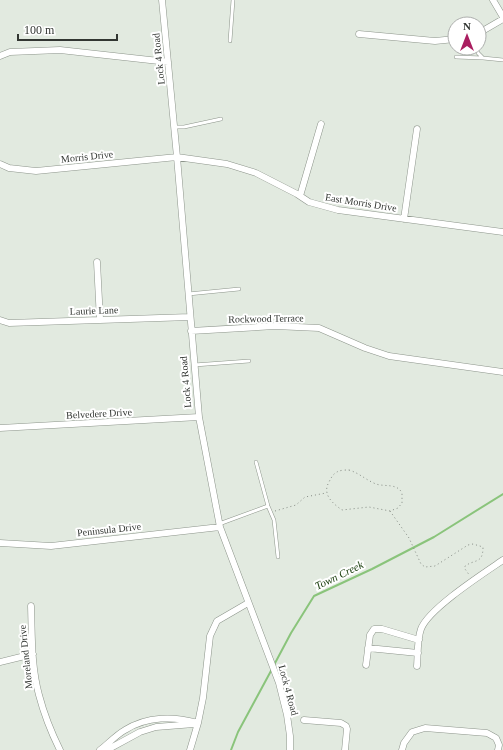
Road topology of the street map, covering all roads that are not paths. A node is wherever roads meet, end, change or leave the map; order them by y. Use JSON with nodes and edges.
{"nodes":[{"id":1,"x":162,"y":0,"type":"edge"},
{"id":2,"x":233,"y":0,"type":"edge"},
{"id":3,"x":493,"y":0,"type":"edge"},
{"id":4,"x":503,"y":18,"type":"edge"},
{"id":5,"x":487,"y":28,"type":"edge"},
{"id":6,"x":359,"y":34,"type":"dead end"},
{"id":7,"x":447,"y":40,"type":"edge"},
{"id":8,"x":230,"y":41,"type":"dead end"},
{"id":9,"x":0,"y":56,"type":"edge"},
{"id":10,"x":456,"y":57,"type":"dead end"},
{"id":11,"x":483,"y":58,"type":"joint"},
{"id":12,"x":503,"y":60,"type":"edge"},
{"id":13,"x":168,"y":62,"type":"junction"},
{"id":14,"x":221,"y":119,"type":"dead end"},
{"id":15,"x":321,"y":124,"type":"dead end"},
{"id":16,"x":174,"y":127,"type":"junction"},
{"id":17,"x":417,"y":129,"type":"dead end"},
{"id":18,"x":177,"y":157,"type":"junction"},
{"id":19,"x":0,"y":164,"type":"edge"},
{"id":20,"x":300,"y":196,"type":"junction"},
{"id":21,"x":404,"y":219,"type":"junction"},
{"id":22,"x":503,"y":232,"type":"edge"},
{"id":23,"x":97,"y":262,"type":"dead end"},
{"id":24,"x":239,"y":289,"type":"dead end"},
{"id":25,"x":188,"y":294,"type":"junction"},
{"id":26,"x":190,"y":317,"type":"junction"},
{"id":27,"x":0,"y":320,"type":"edge"},
{"id":28,"x":100,"y":320,"type":"junction"},
{"id":29,"x":191,"y":331,"type":"junction"},
{"id":30,"x":249,"y":361,"type":"dead end"},
{"id":31,"x":194,"y":365,"type":"junction"},
{"id":32,"x":503,"y":372,"type":"edge"},
{"id":33,"x":199,"y":417,"type":"junction"},
{"id":34,"x":0,"y":428,"type":"edge"},
{"id":35,"x":256,"y":462,"type":"dead end"},
{"id":36,"x":268,"y":506,"type":"junction"},
{"id":37,"x":220,"y":525,"type":"junction"},
{"id":38,"x":0,"y":543,"type":"edge"},
{"id":39,"x":278,"y":556,"type":"dead end"},
{"id":40,"x":503,"y":560,"type":"edge"},
{"id":41,"x":248,"y":603,"type":"junction"},
{"id":42,"x":31,"y":606,"type":"dead end"},
{"id":43,"x":419,"y":640,"type":"junction"},
{"id":44,"x":368,"y":648,"type":"junction"},
{"id":45,"x":418,"y":653,"type":"junction"},
{"id":46,"x":33,"y":654,"type":"junction"},
{"id":47,"x":0,"y":662,"type":"edge"},
{"id":48,"x":366,"y":665,"type":"dead end"},
{"id":49,"x":418,"y":666,"type":"dead end"},
{"id":50,"x":304,"y":720,"type":"dead end"},
{"id":51,"x":198,"y":723,"type":"junction"},
{"id":52,"x":60,"y":750,"type":"edge"},
{"id":53,"x":100,"y":750,"type":"edge"},
{"id":54,"x":107,"y":750,"type":"edge"},
{"id":55,"x":190,"y":750,"type":"edge"},
{"id":56,"x":290,"y":750,"type":"edge"},
{"id":57,"x":345,"y":750,"type":"edge"},
{"id":58,"x":402,"y":750,"type":"edge"},
{"id":59,"x":498,"y":750,"type":"edge"}],
"edges":[{"from":1,"to":13,"type":"street","name":"Lock 4 Road"},
{"from":2,"to":8,"type":"lane"},
{"from":3,"to":4,"type":"street"},
{"from":4,"to":5,"type":"street"},
{"from":6,"to":7,"type":"street"},
{"from":9,"to":13,"type":"street"},
{"from":10,"to":11,"type":"lane"},
{"from":11,"to":12,"type":"lane"},
{"from":13,"to":16,"type":"street","name":"Lock 4 Road"},
{"from":14,"to":16,"type":"lane"},
{"from":15,"to":20,"type":"street"},
{"from":16,"to":18,"type":"street","name":"Lock 4 Road"},
{"from":17,"to":21,"type":"street"},
{"from":18,"to":19,"type":"street","name":"Morris Drive"},
{"from":18,"to":20,"type":"street","name":"East Morris Drive"},
{"from":18,"to":25,"type":"street","name":"Lock 4 Road"},
{"from":20,"to":21,"type":"street","name":"East Morris Drive"},
{"from":21,"to":22,"type":"street","name":"East Morris Drive"},
{"from":23,"to":28,"type":"street"},
{"from":24,"to":25,"type":"lane"},
{"from":25,"to":26,"type":"street","name":"Lock 4 Road"},
{"from":26,"to":28,"type":"street","name":"Laurie Lane"},
{"from":26,"to":29,"type":"street","name":"Lock 4 Road"},
{"from":27,"to":28,"type":"street","name":"Laurie Lane"},
{"from":29,"to":31,"type":"street","name":"Lock 4 Road"},
{"from":29,"to":32,"type":"street","name":"Rockwood Terrace"},
{"from":30,"to":31,"type":"lane"},
{"from":31,"to":33,"type":"street","name":"Lock 4 Road"},
{"from":33,"to":34,"type":"street","name":"Belvedere Drive"},
{"from":33,"to":37,"type":"street","name":"Lock 4 Road"},
{"from":35,"to":36,"type":"lane"},
{"from":36,"to":37,"type":"lane"},
{"from":36,"to":39,"type":"lane"},
{"from":37,"to":38,"type":"street","name":"Peninsula Drive"},
{"from":37,"to":41,"type":"street","name":"Lock 4 Road"},
{"from":40,"to":43,"type":"street"},
{"from":41,"to":51,"type":"street"},
{"from":41,"to":56,"type":"street","name":"Lock 4 Road"},
{"from":42,"to":46,"type":"street","name":"Moreland Drive"},
{"from":43,"to":44,"type":"street"},
{"from":43,"to":45,"type":"street"},
{"from":44,"to":45,"type":"street"},
{"from":44,"to":48,"type":"street"},
{"from":45,"to":49,"type":"street"},
{"from":46,"to":47,"type":"street"},
{"from":46,"to":52,"type":"street","name":"Moreland Drive"},
{"from":50,"to":57,"type":"street"},
{"from":51,"to":53,"type":"street"},
{"from":51,"to":54,"type":"street"},
{"from":51,"to":55,"type":"street"},
{"from":58,"to":59,"type":"street"}]}
